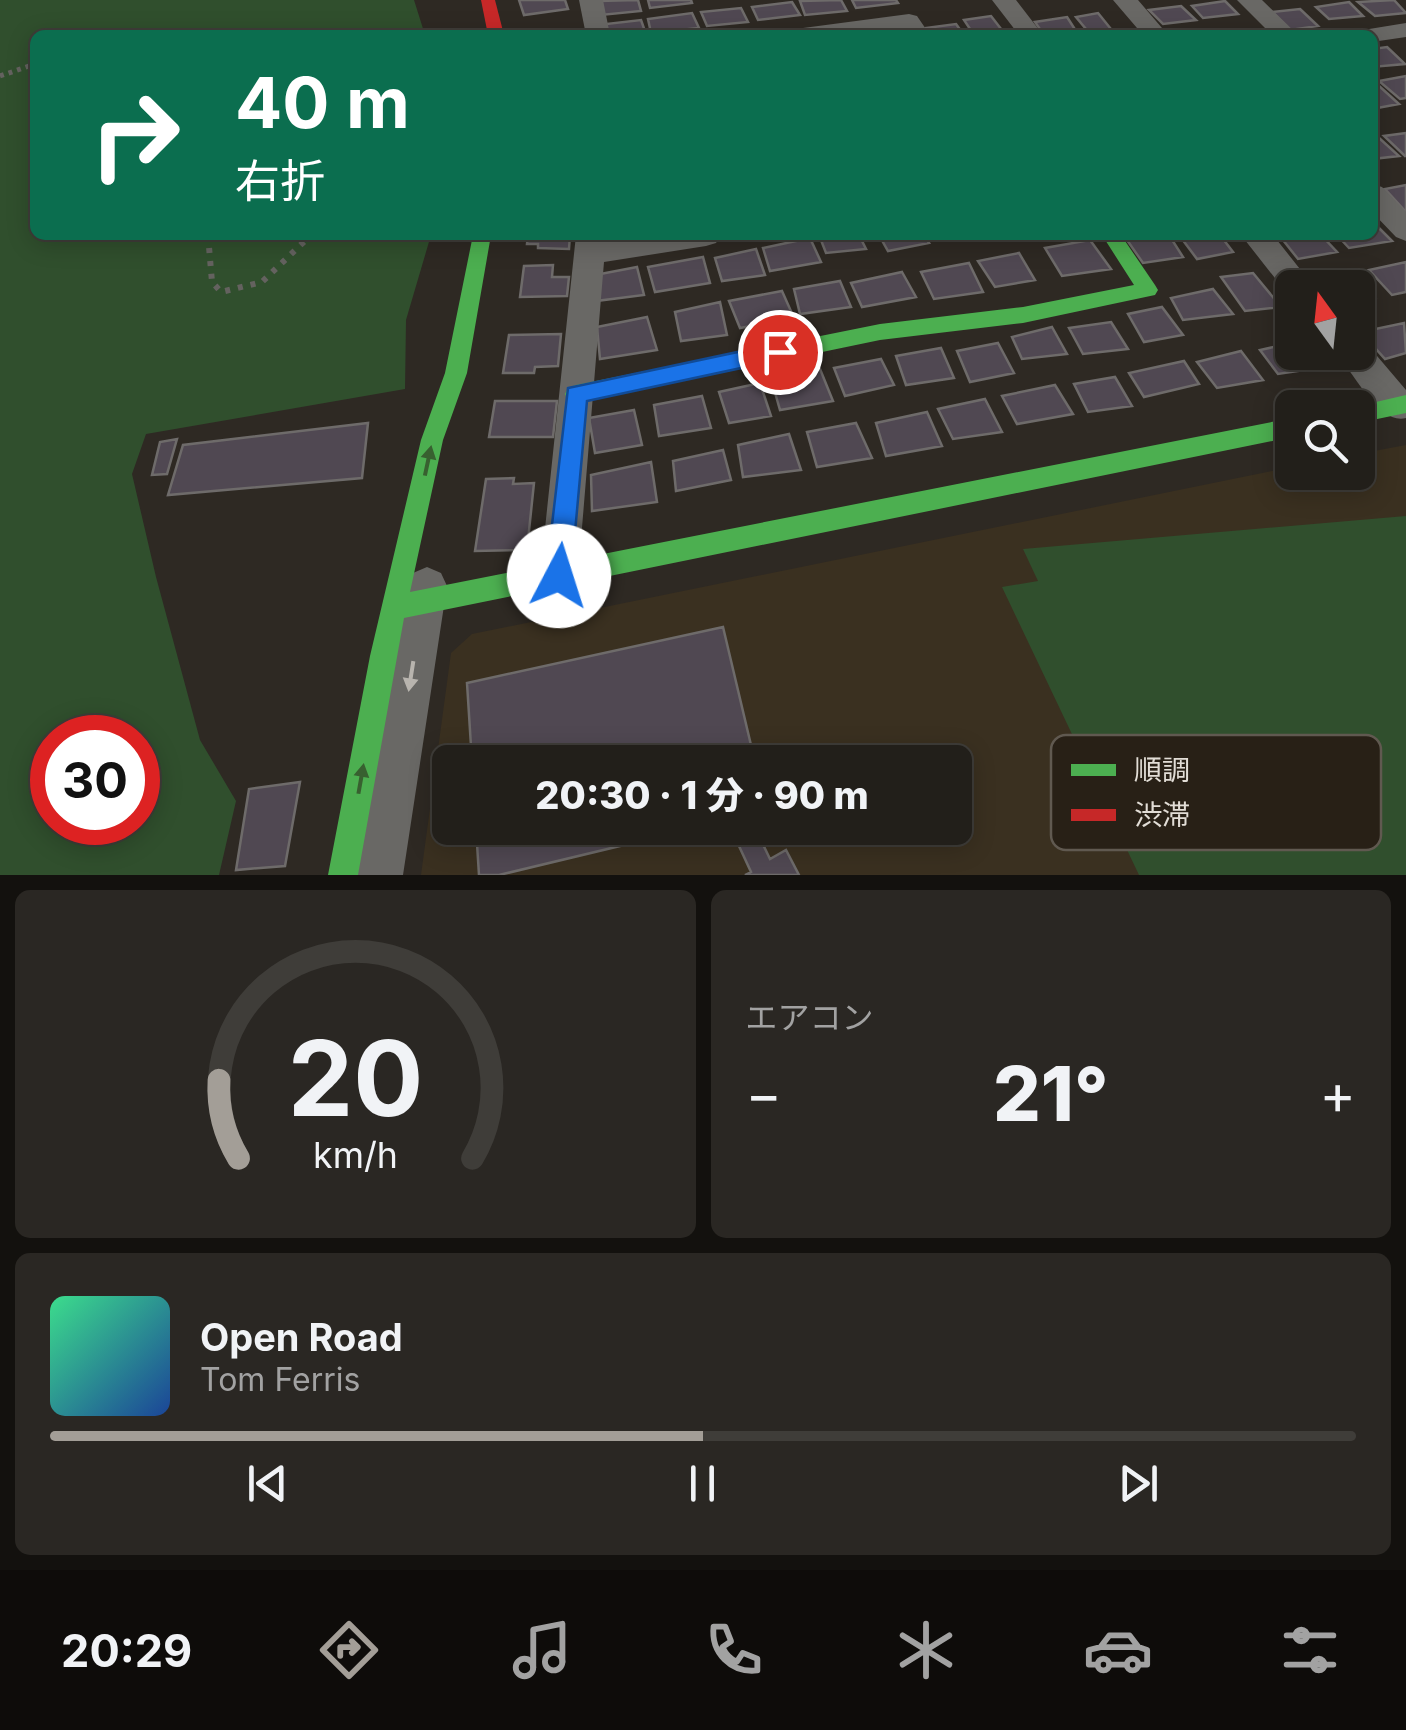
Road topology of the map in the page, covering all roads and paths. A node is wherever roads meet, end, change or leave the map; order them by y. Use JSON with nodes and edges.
{"nodes":[{"id":1,"x":488,"y":0,"type":"edge"},
{"id":2,"x":590,"y":0,"type":"edge"},
{"id":3,"x":1004,"y":0,"type":"edge"},
{"id":4,"x":1125,"y":0,"type":"edge"},
{"id":5,"x":1249,"y":0,"type":"edge"},
{"id":6,"x":495,"y":30,"type":"edge"},
{"id":7,"x":597,"y":30,"type":"edge"},
{"id":8,"x":840,"y":30,"type":"edge"},
{"id":9,"x":915,"y":30,"type":"edge"},
{"id":10,"x":1027,"y":30,"type":"edge"},
{"id":11,"x":1152,"y":30,"type":"edge"},
{"id":12,"x":1281,"y":30,"type":"edge"},
{"id":13,"x":1406,"y":30,"type":"edge"},
{"id":14,"x":1378,"y":34,"type":"edge"},
{"id":15,"x":30,"y":66,"type":"edge"},
{"id":16,"x":0,"y":76,"type":"edge"},
{"id":17,"x":1378,"y":200,"type":"edge"},
{"id":18,"x":1406,"y":230,"type":"edge"},
{"id":19,"x":208,"y":240,"type":"edge"},
{"id":20,"x":305,"y":240,"type":"edge"},
{"id":21,"x":481,"y":240,"type":"edge"},
{"id":22,"x":642,"y":240,"type":"edge"},
{"id":23,"x":1114,"y":240,"type":"edge"},
{"id":24,"x":1260,"y":240,"type":"edge"},
{"id":25,"x":590,"y":244,"type":"edge"},
{"id":26,"x":1285,"y":270,"type":"edge"},
{"id":27,"x":1371,"y":370,"type":"edge"},
{"id":28,"x":456,"y":373,"type":"joint"},
{"id":29,"x":576,"y":394,"type":"junction"},
{"id":30,"x":1403,"y":405,"type":"edge"},
{"id":31,"x":1375,"y":411,"type":"edge"},
{"id":32,"x":1275,"y":431,"type":"edge"},
{"id":33,"x":559,"y":576,"type":"junction"},
{"id":34,"x":409,"y":606,"type":"junction"},
{"id":35,"x":343,"y":875,"type":"edge"},
{"id":36,"x":380,"y":875,"type":"edge"}],
"edges":[{"from":1,"to":6,"type":"street"},
{"from":2,"to":7,"type":"street"},
{"from":3,"to":10,"type":"street"},
{"from":4,"to":11,"type":"street"},
{"from":5,"to":12,"type":"street"},
{"from":8,"to":9,"type":"street"},
{"from":13,"to":14,"type":"street"},
{"from":15,"to":16,"type":"path"},
{"from":17,"to":18,"type":"street"},
{"from":19,"to":20,"type":"path"},
{"from":21,"to":28,"type":"street"},
{"from":22,"to":25,"type":"street"},
{"from":23,"to":29,"type":"street"},
{"from":24,"to":26,"type":"street"},
{"from":25,"to":29,"type":"street"},
{"from":27,"to":30,"type":"street"},
{"from":28,"to":34,"type":"street"},
{"from":29,"to":33,"type":"street"},
{"from":30,"to":31,"type":"street"},
{"from":32,"to":33,"type":"street"},
{"from":33,"to":34,"type":"street"},
{"from":35,"to":34,"type":"street","one_way":true},
{"from":34,"to":36,"type":"street","one_way":true}]}
